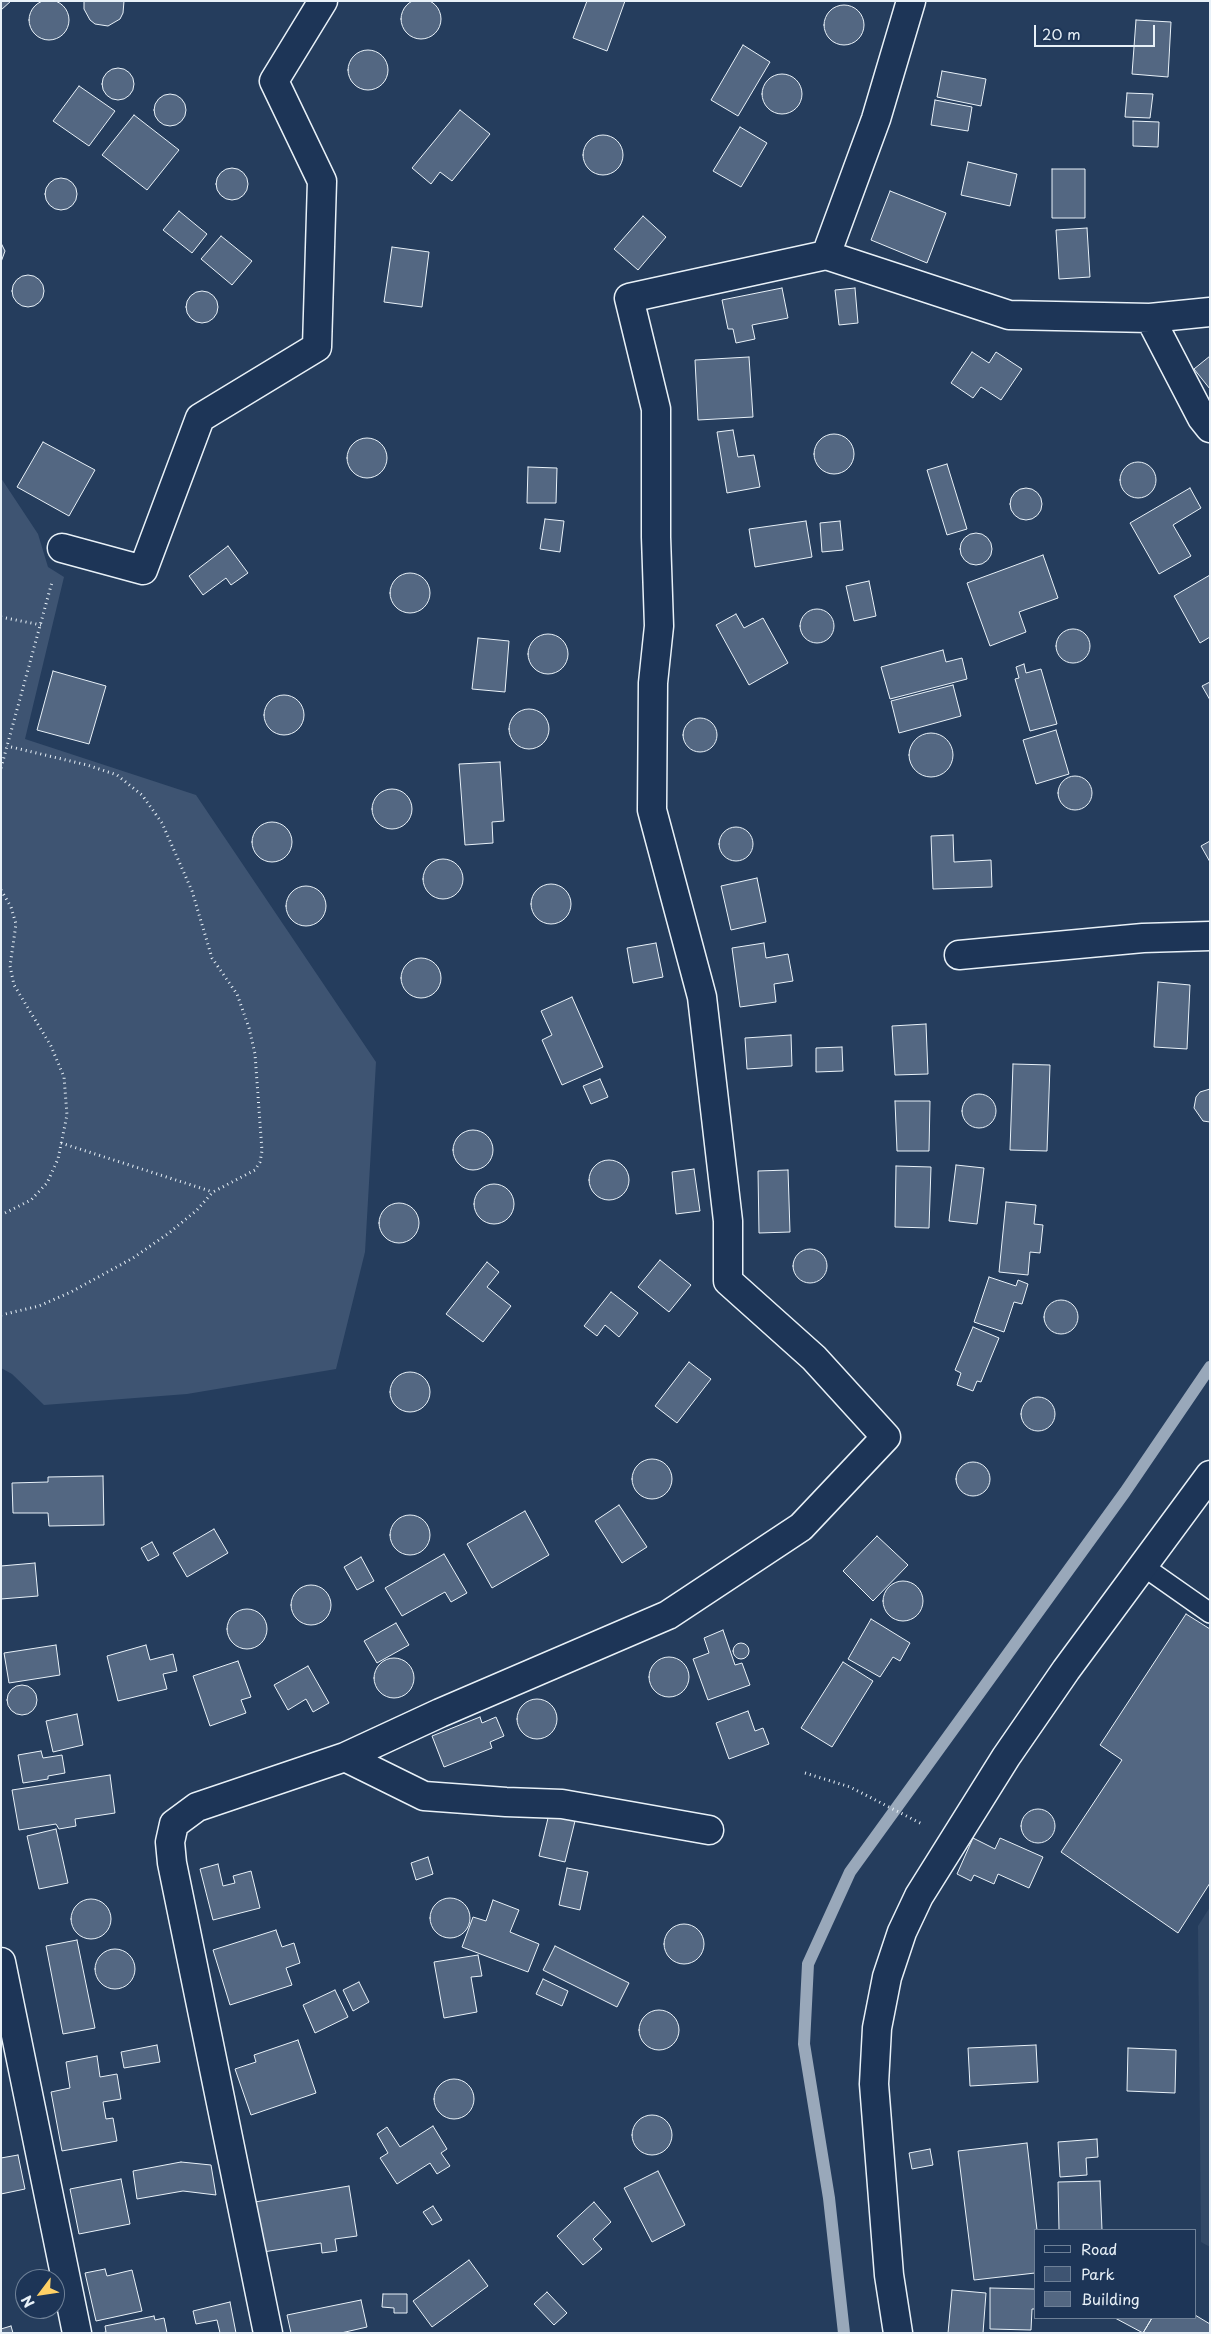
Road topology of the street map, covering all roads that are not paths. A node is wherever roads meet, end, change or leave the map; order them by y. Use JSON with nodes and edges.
{"nodes":[{"id":1,"x":322,"y":1,"type":"edge"},
{"id":2,"x":912,"y":1,"type":"edge"},
{"id":3,"x":826,"y":255,"type":"junction"},
{"id":4,"x":1210,"y":312,"type":"edge"},
{"id":5,"x":1150,"y":318,"type":"junction"},
{"id":6,"x":1210,"y":428,"type":"edge"},
{"id":7,"x":62,"y":548,"type":"road end"},
{"id":8,"x":1210,"y":936,"type":"edge"},
{"id":9,"x":959,"y":955,"type":"dead end"},
{"id":10,"x":1210,"y":1475,"type":"edge"},
{"id":11,"x":1143,"y":1566,"type":"junction"},
{"id":12,"x":1210,"y":1613,"type":"edge"},
{"id":13,"x":345,"y":1757,"type":"junction"},
{"id":14,"x":709,"y":1830,"type":"dead end"},
{"id":15,"x":1,"y":1962,"type":"edge"},
{"id":16,"x":77,"y":2333,"type":"edge"},
{"id":17,"x":268,"y":2333,"type":"edge"},
{"id":18,"x":898,"y":2333,"type":"edge"}],
"edges":[{"from":1,"to":7,"type":"street"},
{"from":2,"to":3,"type":"street"},
{"from":3,"to":5,"type":"street"},
{"from":3,"to":13,"type":"street"},
{"from":4,"to":5,"type":"street"},
{"from":5,"to":6,"type":"street"},
{"from":8,"to":9,"type":"street"},
{"from":10,"to":11,"type":"street"},
{"from":11,"to":12,"type":"lane"},
{"from":11,"to":18,"type":"street"},
{"from":13,"to":14,"type":"street"},
{"from":13,"to":17,"type":"street"},
{"from":15,"to":16,"type":"street"}]}
